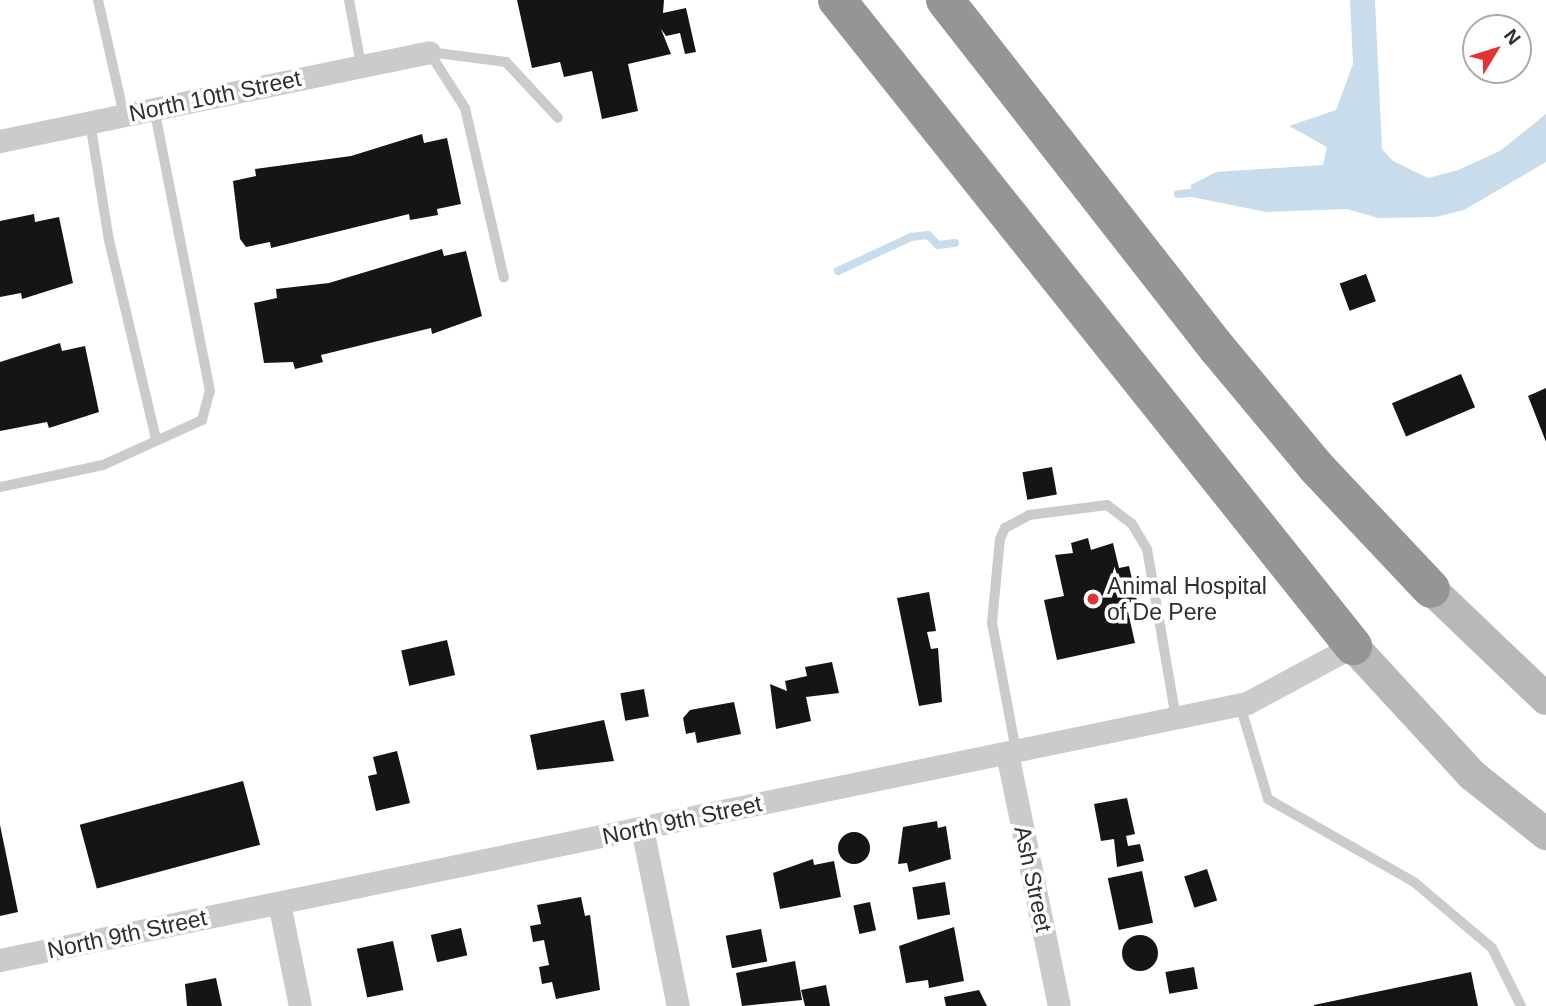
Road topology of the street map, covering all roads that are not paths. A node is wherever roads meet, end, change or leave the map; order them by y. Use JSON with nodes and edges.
{"nodes":[{"id":1,"x":98,"y":0,"type":"edge"},
{"id":2,"x":349,"y":0,"type":"edge"},
{"id":3,"x":837,"y":0,"type":"edge"},
{"id":4,"x":945,"y":0,"type":"edge"},
{"id":5,"x":429,"y":52,"type":"junction"},
{"id":6,"x":360,"y":65,"type":"junction"},
{"id":7,"x":154,"y":109,"type":"junction"},
{"id":8,"x":124,"y":115,"type":"junction"},
{"id":9,"x":558,"y":118,"type":"dead end"},
{"id":10,"x":90,"y":122,"type":"junction"},
{"id":11,"x":0,"y":141,"type":"edge"},
{"id":12,"x":504,"y":278,"type":"dead end"},
{"id":13,"x":156,"y":439,"type":"junction"},
{"id":14,"x":0,"y":487,"type":"edge"},
{"id":15,"x":1430,"y":589,"type":"joint"},
{"id":16,"x":1353,"y":646,"type":"junction"},
{"id":17,"x":1546,"y":699,"type":"edge"},
{"id":18,"x":1240,"y":705,"type":"junction"},
{"id":19,"x":1176,"y":718,"type":"junction"},
{"id":20,"x":1012,"y":752,"type":"junction"},
{"id":21,"x":642,"y":828,"type":"junction"},
{"id":22,"x":1546,"y":834,"type":"edge"},
{"id":23,"x":279,"y":903,"type":"junction"},
{"id":24,"x":0,"y":960,"type":"edge"},
{"id":25,"x":300,"y":1006,"type":"edge"},
{"id":26,"x":678,"y":1006,"type":"edge"},
{"id":27,"x":1059,"y":1006,"type":"edge"},
{"id":28,"x":1521,"y":1006,"type":"edge"}],
"edges":[{"from":1,"to":8,"type":"lane"},
{"from":2,"to":6,"type":"lane"},
{"from":3,"to":16,"type":"highway"},
{"from":4,"to":15,"type":"highway"},
{"from":5,"to":6,"type":"street","name":"North 10th Street"},
{"from":5,"to":9,"type":"lane"},
{"from":5,"to":12,"type":"lane"},
{"from":6,"to":7,"type":"street","name":"North 10th Street"},
{"from":7,"to":8,"type":"street","name":"North 10th Street"},
{"from":7,"to":13,"type":"lane"},
{"from":8,"to":10,"type":"street","name":"North 10th Street"},
{"from":10,"to":11,"type":"street","name":"North 10th Street"},
{"from":10,"to":13,"type":"lane"},
{"from":13,"to":14,"type":"lane"},
{"from":15,"to":17,"type":"main road"},
{"from":16,"to":18,"type":"street","name":"North 9th Street"},
{"from":16,"to":22,"type":"main road"},
{"from":18,"to":19,"type":"street","name":"North 9th Street"},
{"from":18,"to":28,"type":"lane"},
{"from":19,"to":20,"type":"street","name":"North 9th Street"},
{"from":19,"to":20,"type":"lane"},
{"from":20,"to":21,"type":"street","name":"North 9th Street"},
{"from":20,"to":27,"type":"street","name":"Ash Street"},
{"from":21,"to":23,"type":"street","name":"North 9th Street"},
{"from":21,"to":26,"type":"street"},
{"from":23,"to":24,"type":"street","name":"North 9th Street"},
{"from":23,"to":25,"type":"street"}]}
